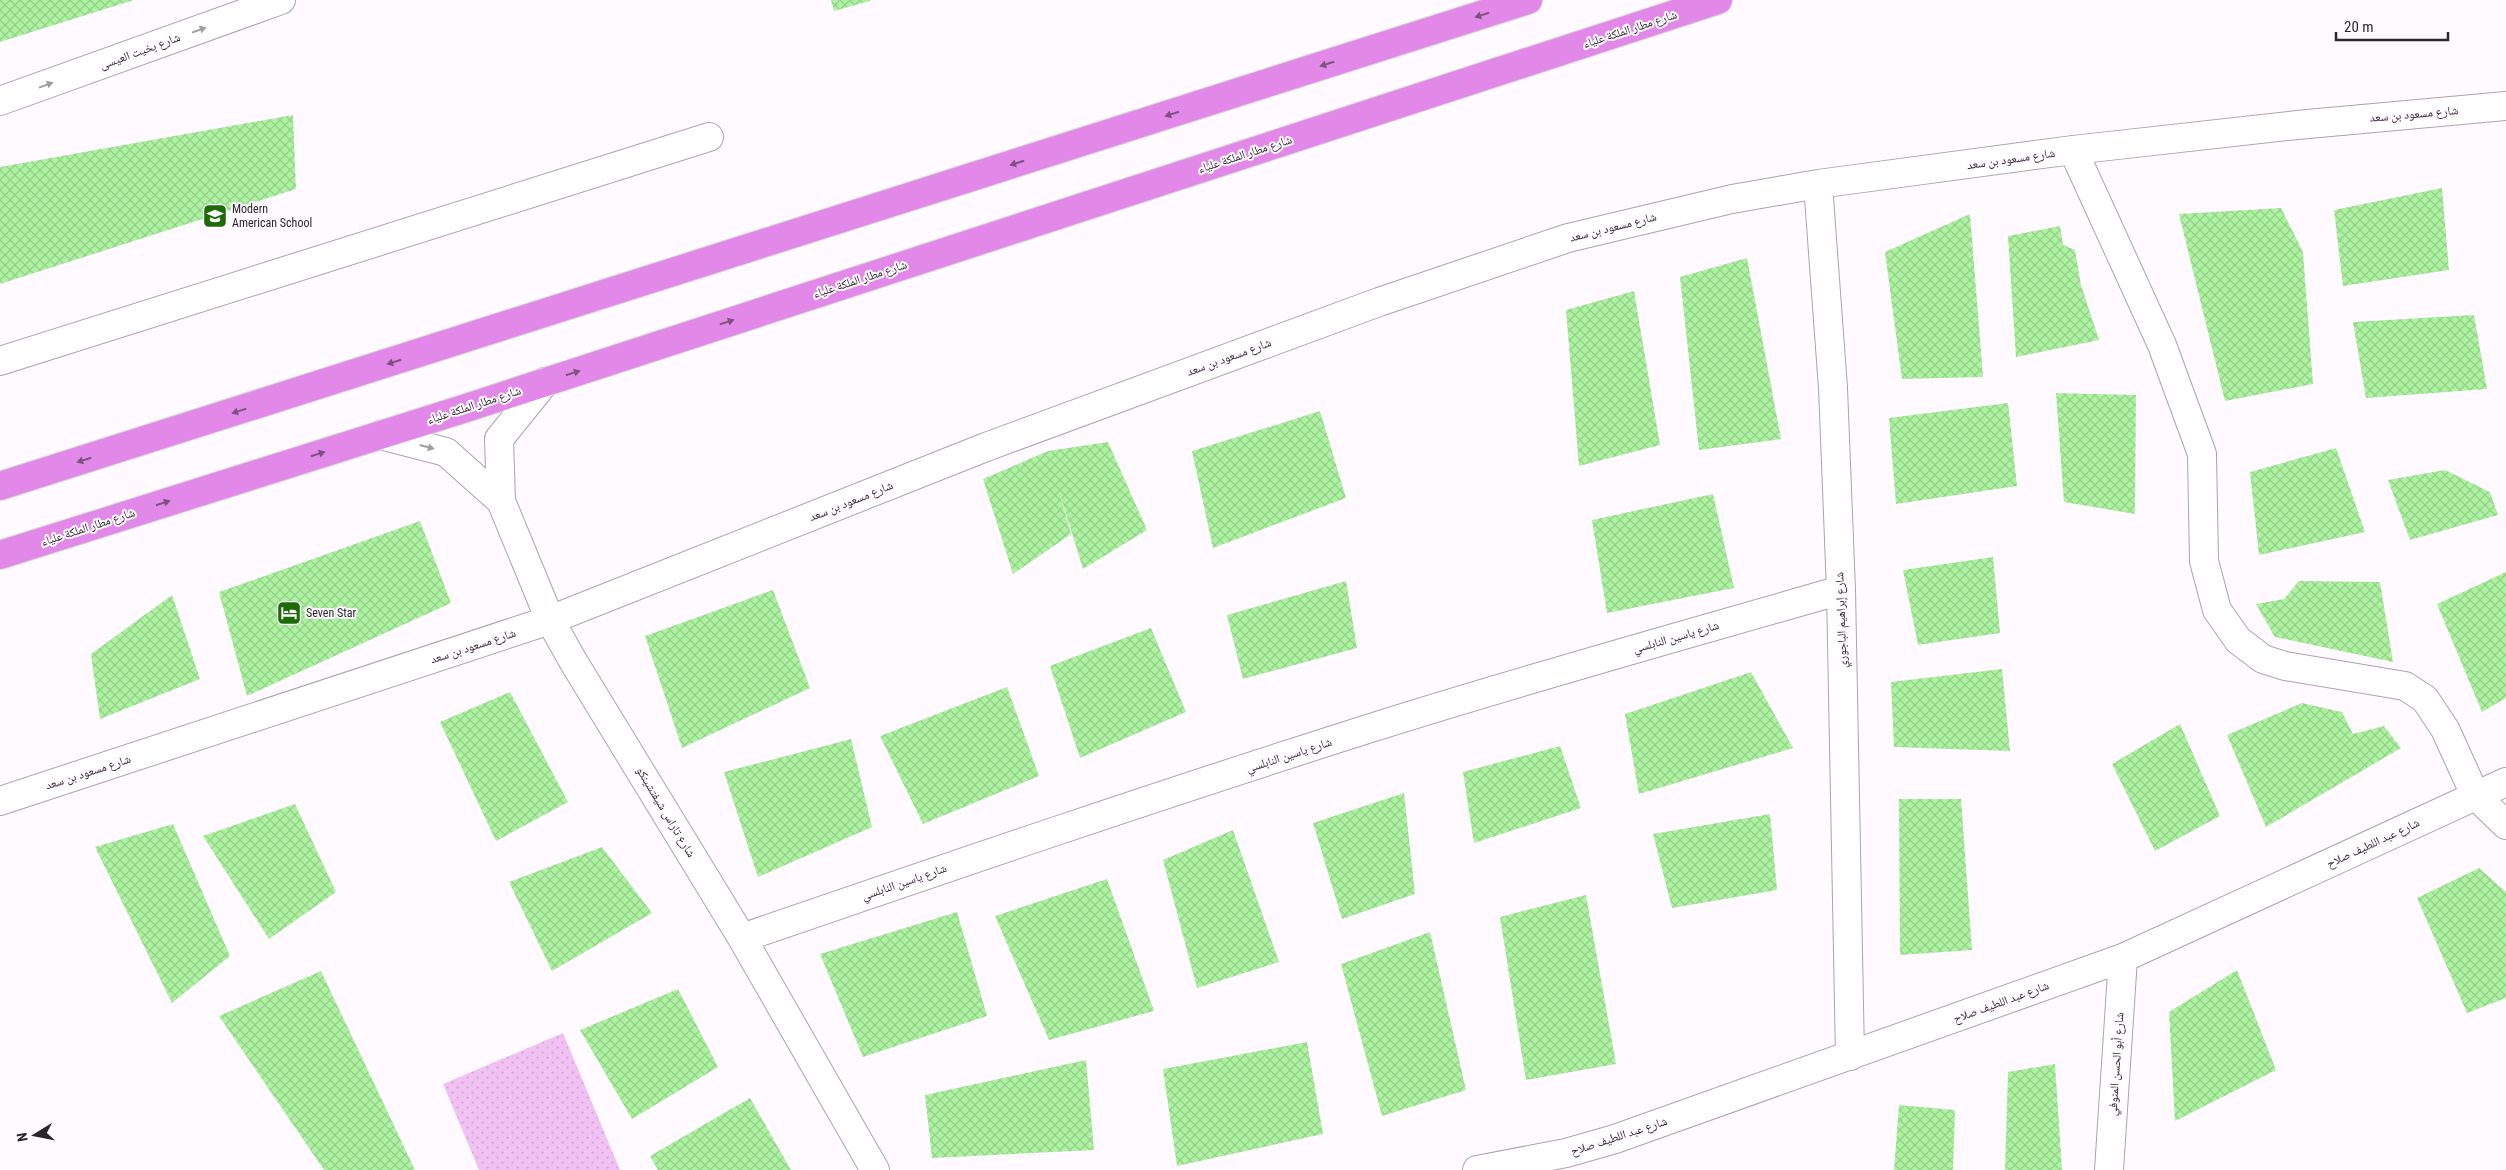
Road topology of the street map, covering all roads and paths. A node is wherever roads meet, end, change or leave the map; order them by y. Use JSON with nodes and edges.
{"nodes":[{"id":1,"x":281,"y":0,"type":"edge"},
{"id":2,"x":1528,"y":0,"type":"edge"},
{"id":3,"x":1718,"y":0,"type":"edge"},
{"id":4,"x":0,"y":102,"type":"edge"},
{"id":5,"x":2506,"y":106,"type":"edge"},
{"id":6,"x":709,"y":137,"type":"dead end"},
{"id":7,"x":2073,"y":150,"type":"junction"},
{"id":8,"x":1818,"y":184,"type":"junction"},
{"id":9,"x":0,"y":361,"type":"edge"},
{"id":10,"x":545,"y":382,"type":"junction"},
{"id":11,"x":380,"y":435,"type":"junction"},
{"id":12,"x":0,"y":486,"type":"edge"},
{"id":13,"x":502,"y":501,"type":"junction"},
{"id":14,"x":0,"y":555,"type":"edge"},
{"id":15,"x":1841,"y":590,"type":"junction"},
{"id":16,"x":550,"y":620,"type":"junction"},
{"id":17,"x":2506,"y":782,"type":"edge"},
{"id":18,"x":2475,"y":795,"type":"junction"},
{"id":19,"x":0,"y":801,"type":"edge"},
{"id":20,"x":2506,"y":825,"type":"edge"},
{"id":21,"x":742,"y":938,"type":"junction"},
{"id":22,"x":2123,"y":958,"type":"junction"},
{"id":23,"x":1850,"y":1056,"type":"junction"},
{"id":24,"x":875,"y":1170,"type":"edge"},
{"id":25,"x":1476,"y":1170,"type":"edge"},
{"id":26,"x":2109,"y":1170,"type":"edge"}],
"edges":[{"from":4,"to":1,"type":"street","name":"شارع بخيت العيسى","one_way":true},
{"from":2,"to":12,"type":"highway","one_way":true},
{"from":10,"to":3,"type":"highway","name":"شارع مطار الملكة علياء","one_way":true},
{"from":5,"to":7,"type":"street","name":"شارع مسعود بن سعد"},
{"from":6,"to":9,"type":"street"},
{"from":7,"to":8,"type":"street","name":"شارع مسعود بن سعد"},
{"from":7,"to":18,"type":"street"},
{"from":8,"to":15,"type":"street","name":"شارع إبراهيم الباجوري"},
{"from":8,"to":16,"type":"street","name":"شارع مسعود بن سعد"},
{"from":10,"to":11,"type":"highway","name":"شارع مطار الملكة علياء"},
{"from":10,"to":13,"type":"street","name":"شارع تاراس شيفتشينكو"},
{"from":11,"to":13,"type":"street","one_way":true},
{"from":14,"to":11,"type":"highway","name":"شارع مطار الملكة علياء","one_way":true},
{"from":13,"to":16,"type":"street","name":"شارع تاراس شيفتشينكو"},
{"from":15,"to":21,"type":"street","name":"شارع ياسين النابلسي"},
{"from":15,"to":23,"type":"street","name":"شارع إبراهيم الباجوري"},
{"from":16,"to":19,"type":"street","name":"شارع مسعود بن سعد"},
{"from":16,"to":21,"type":"street","name":"شارع تاراس شيفتشينكو"},
{"from":17,"to":18,"type":"street","name":"شارع عبد اللطيف صلاح"},
{"from":18,"to":20,"type":"street"},
{"from":18,"to":22,"type":"street","name":"شارع عبد اللطيف صلاح"},
{"from":21,"to":24,"type":"street","name":"شارع تاراس شيفتشينكو"},
{"from":22,"to":23,"type":"street","name":"شارع عبد اللطيف صلاح"},
{"from":22,"to":26,"type":"street","name":"شارع أبو الحسن المنوفي"},
{"from":23,"to":25,"type":"street","name":"شارع عبد اللطيف صلاح"}]}
